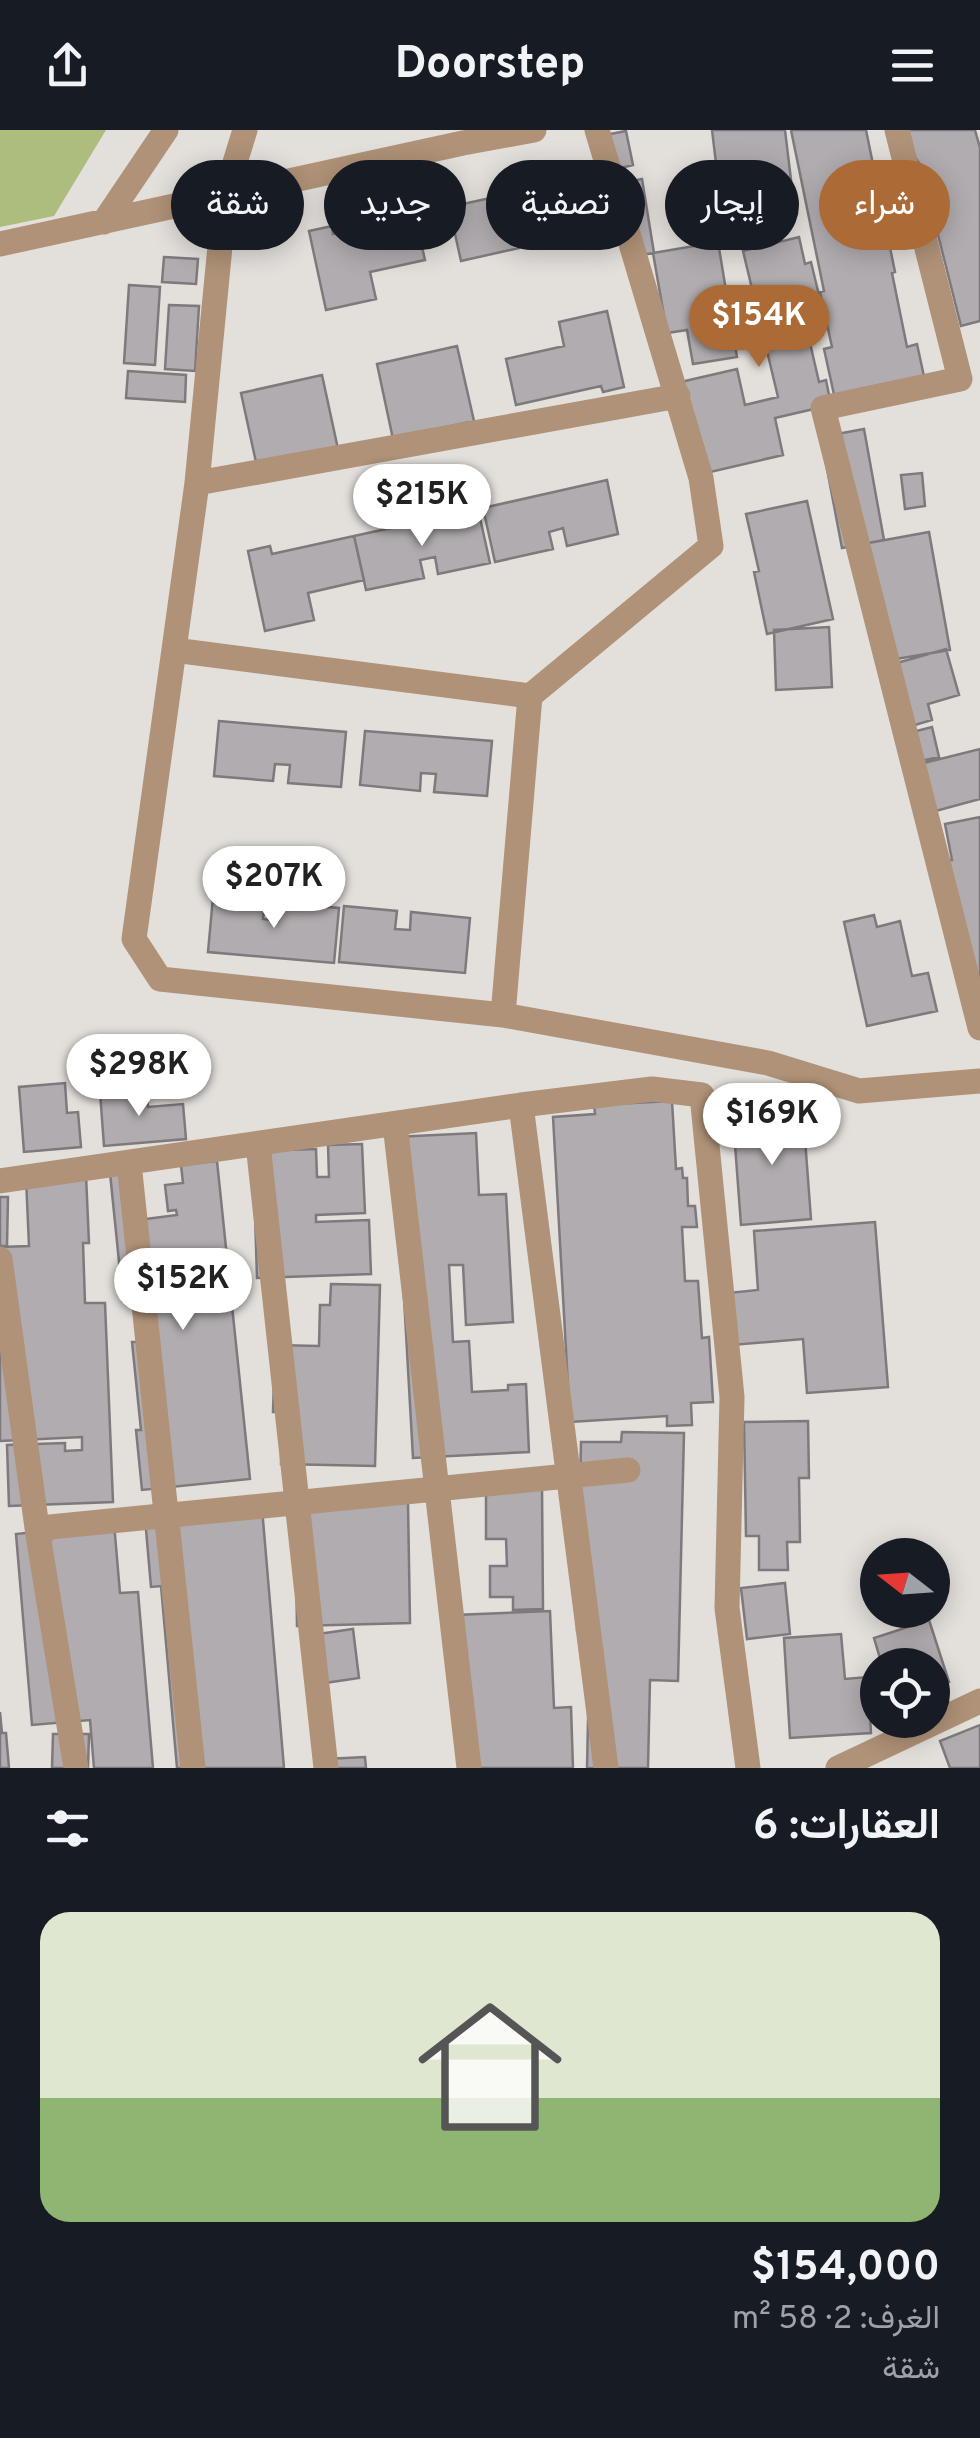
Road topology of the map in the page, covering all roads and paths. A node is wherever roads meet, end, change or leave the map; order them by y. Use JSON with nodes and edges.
{"nodes":[{"id":1,"x":166,"y":130,"type":"edge"},
{"id":2,"x":244,"y":130,"type":"edge"},
{"id":3,"x":534,"y":130,"type":"edge"},
{"id":4,"x":597,"y":130,"type":"edge"},
{"id":5,"x":897,"y":130,"type":"edge"},
{"id":6,"x":236,"y":160,"type":"edge"},
{"id":7,"x":304,"y":179,"type":"edge"},
{"id":8,"x":171,"y":207,"type":"edge"},
{"id":9,"x":104,"y":222,"type":"junction"},
{"id":10,"x":0,"y":244,"type":"edge"},
{"id":11,"x":220,"y":250,"type":"edge"},
{"id":12,"x":678,"y":396,"type":"junction"},
{"id":13,"x":197,"y":483,"type":"junction"},
{"id":14,"x":174,"y":650,"type":"junction"},
{"id":15,"x":530,"y":696,"type":"junction"},
{"id":16,"x":503,"y":1015,"type":"junction"},
{"id":17,"x":980,"y":1028,"type":"edge"},
{"id":18,"x":980,"y":1080,"type":"edge"},
{"id":19,"x":520,"y":1106,"type":"junction"},
{"id":20,"x":395,"y":1124,"type":"junction"},
{"id":21,"x":258,"y":1144,"type":"junction"},
{"id":22,"x":129,"y":1162,"type":"junction"},
{"id":23,"x":0,"y":1182,"type":"edge"},
{"id":24,"x":0,"y":1260,"type":"edge"},
{"id":25,"x":628,"y":1470,"type":"dead end"},
{"id":26,"x":568,"y":1476,"type":"junction"},
{"id":27,"x":437,"y":1489,"type":"junction"},
{"id":28,"x":297,"y":1502,"type":"junction"},
{"id":29,"x":166,"y":1515,"type":"junction"},
{"id":30,"x":38,"y":1535,"type":"junction"},
{"id":31,"x":980,"y":1701,"type":"edge"},
{"id":32,"x":76,"y":1768,"type":"edge"},
{"id":33,"x":194,"y":1768,"type":"edge"},
{"id":34,"x":326,"y":1768,"type":"edge"},
{"id":35,"x":469,"y":1768,"type":"edge"},
{"id":36,"x":606,"y":1768,"type":"edge"},
{"id":37,"x":748,"y":1768,"type":"edge"},
{"id":38,"x":838,"y":1768,"type":"edge"}],
"edges":[{"from":1,"to":9,"type":"street"},
{"from":2,"to":6,"type":"street"},
{"from":3,"to":7,"type":"street"},
{"from":4,"to":12,"type":"street"},
{"from":5,"to":17,"type":"street"},
{"from":8,"to":9,"type":"street"},
{"from":9,"to":10,"type":"street"},
{"from":11,"to":13,"type":"street"},
{"from":12,"to":13,"type":"street"},
{"from":12,"to":15,"type":"street"},
{"from":13,"to":14,"type":"street"},
{"from":14,"to":15,"type":"street"},
{"from":14,"to":16,"type":"street"},
{"from":15,"to":16,"type":"street"},
{"from":16,"to":18,"type":"street"},
{"from":19,"to":20,"type":"street"},
{"from":19,"to":26,"type":"street"},
{"from":19,"to":37,"type":"street"},
{"from":20,"to":21,"type":"street"},
{"from":20,"to":27,"type":"street"},
{"from":21,"to":22,"type":"street"},
{"from":21,"to":28,"type":"street"},
{"from":22,"to":23,"type":"street"},
{"from":22,"to":29,"type":"street"},
{"from":24,"to":30,"type":"street"},
{"from":25,"to":26,"type":"street"},
{"from":26,"to":27,"type":"street"},
{"from":26,"to":36,"type":"street"},
{"from":27,"to":28,"type":"street"},
{"from":27,"to":35,"type":"street"},
{"from":28,"to":29,"type":"street"},
{"from":28,"to":34,"type":"street"},
{"from":29,"to":30,"type":"street"},
{"from":29,"to":33,"type":"street"},
{"from":30,"to":32,"type":"street"},
{"from":31,"to":38,"type":"street"}]}
